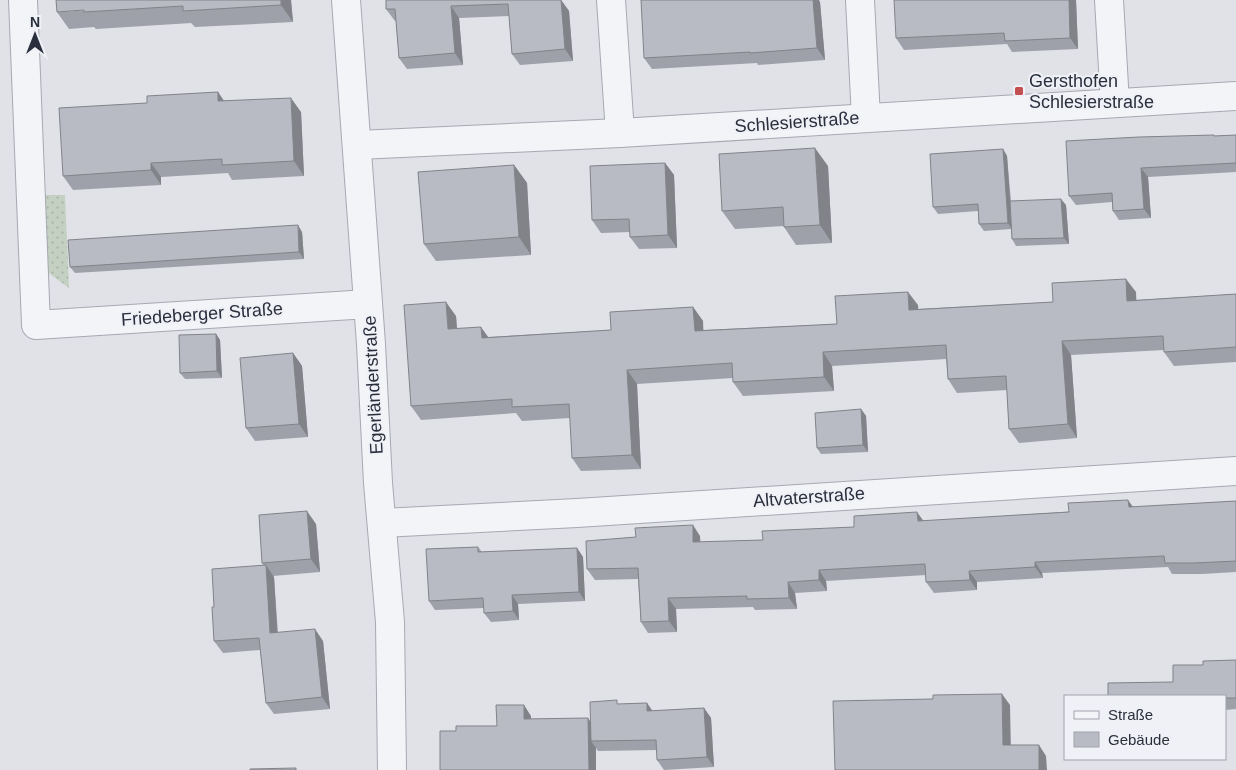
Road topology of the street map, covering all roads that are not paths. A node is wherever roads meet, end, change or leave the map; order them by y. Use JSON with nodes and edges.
{"nodes":[{"id":1,"x":24,"y":0,"type":"edge"},
{"id":2,"x":346,"y":0,"type":"edge"},
{"id":3,"x":611,"y":0,"type":"edge"},
{"id":4,"x":860,"y":0,"type":"edge"},
{"id":5,"x":1109,"y":0,"type":"edge"},
{"id":6,"x":1236,"y":96,"type":"edge"},
{"id":7,"x":1115,"y":103,"type":"junction"},
{"id":8,"x":866,"y":118,"type":"junction"},
{"id":9,"x":620,"y":133,"type":"junction"},
{"id":10,"x":358,"y":145,"type":"junction"},
{"id":11,"x":368,"y":304,"type":"junction"},
{"id":12,"x":1236,"y":471,"type":"edge"},
{"id":13,"x":382,"y":523,"type":"junction"},
{"id":14,"x":392,"y":770,"type":"edge"}],
"edges":[{"from":1,"to":11,"type":"street","name":"Friedeberger Straße"},
{"from":2,"to":10,"type":"street","name":"Egerländerstraße"},
{"from":3,"to":9,"type":"street"},
{"from":4,"to":8,"type":"street"},
{"from":5,"to":7,"type":"street"},
{"from":6,"to":7,"type":"street","name":"Schlesierstraße"},
{"from":7,"to":8,"type":"street","name":"Schlesierstraße"},
{"from":8,"to":9,"type":"street","name":"Schlesierstraße"},
{"from":9,"to":10,"type":"street","name":"Schlesierstraße"},
{"from":10,"to":11,"type":"street","name":"Egerländerstraße"},
{"from":11,"to":13,"type":"street","name":"Egerländerstraße"},
{"from":12,"to":13,"type":"street","name":"Altvaterstraße"},
{"from":13,"to":14,"type":"street","name":"Egerländerstraße"}]}
